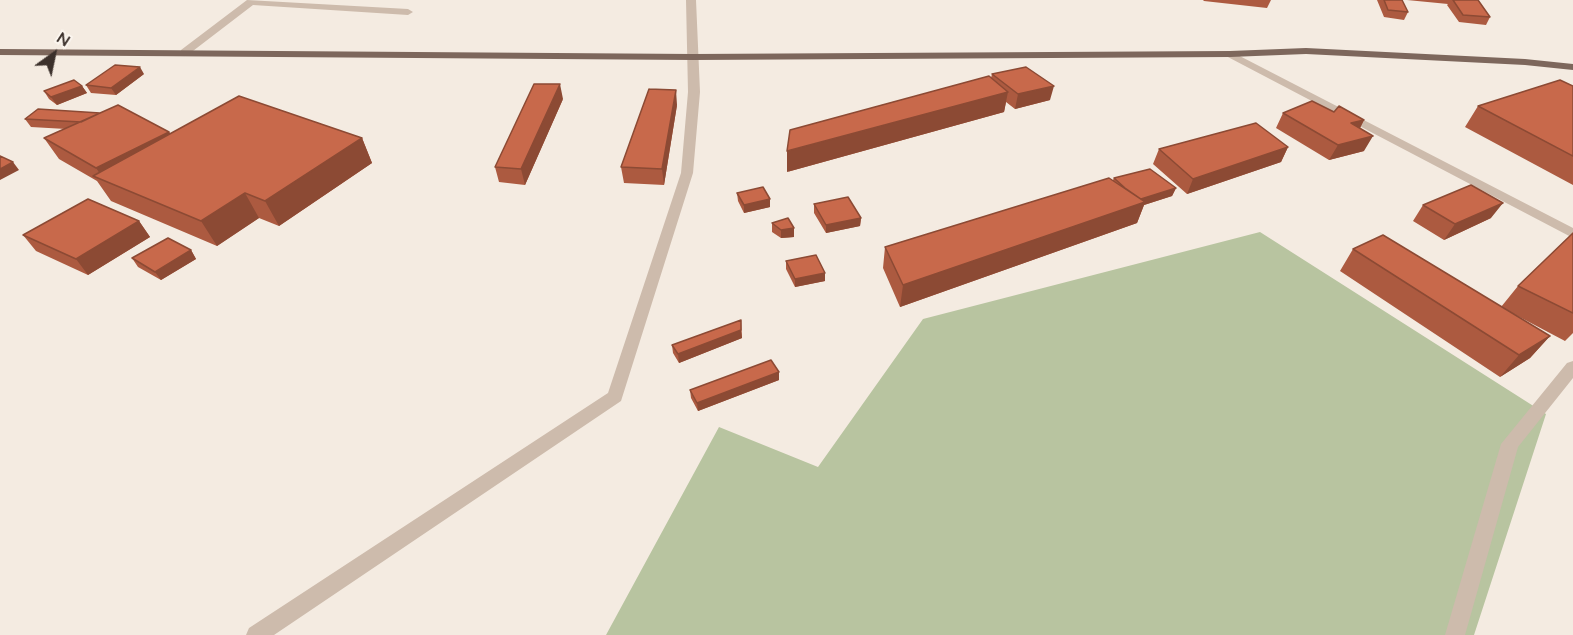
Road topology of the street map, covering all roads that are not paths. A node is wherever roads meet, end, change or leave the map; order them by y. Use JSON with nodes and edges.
{"nodes":[{"id":1,"x":691,"y":0,"type":"edge"},
{"id":2,"x":252,"y":1,"type":"edge"},
{"id":3,"x":408,"y":12,"type":"dead end"},
{"id":4,"x":0,"y":52,"type":"edge"},
{"id":5,"x":185,"y":52,"type":"junction"},
{"id":6,"x":1230,"y":54,"type":"junction"},
{"id":7,"x":693,"y":57,"type":"junction"},
{"id":8,"x":1573,"y":67,"type":"edge"},
{"id":9,"x":1573,"y":234,"type":"edge"},
{"id":10,"x":1573,"y":367,"type":"edge"},
{"id":11,"x":256,"y":635,"type":"edge"},
{"id":12,"x":1455,"y":635,"type":"edge"}],
"edges":[{"from":1,"to":7,"type":"street"},
{"from":2,"to":3,"type":"street"},
{"from":2,"to":5,"type":"street"},
{"from":4,"to":5,"type":"main road"},
{"from":5,"to":7,"type":"main road"},
{"from":6,"to":7,"type":"main road"},
{"from":6,"to":8,"type":"main road"},
{"from":6,"to":9,"type":"street"},
{"from":7,"to":11,"type":"street"},
{"from":10,"to":12,"type":"street"}]}
